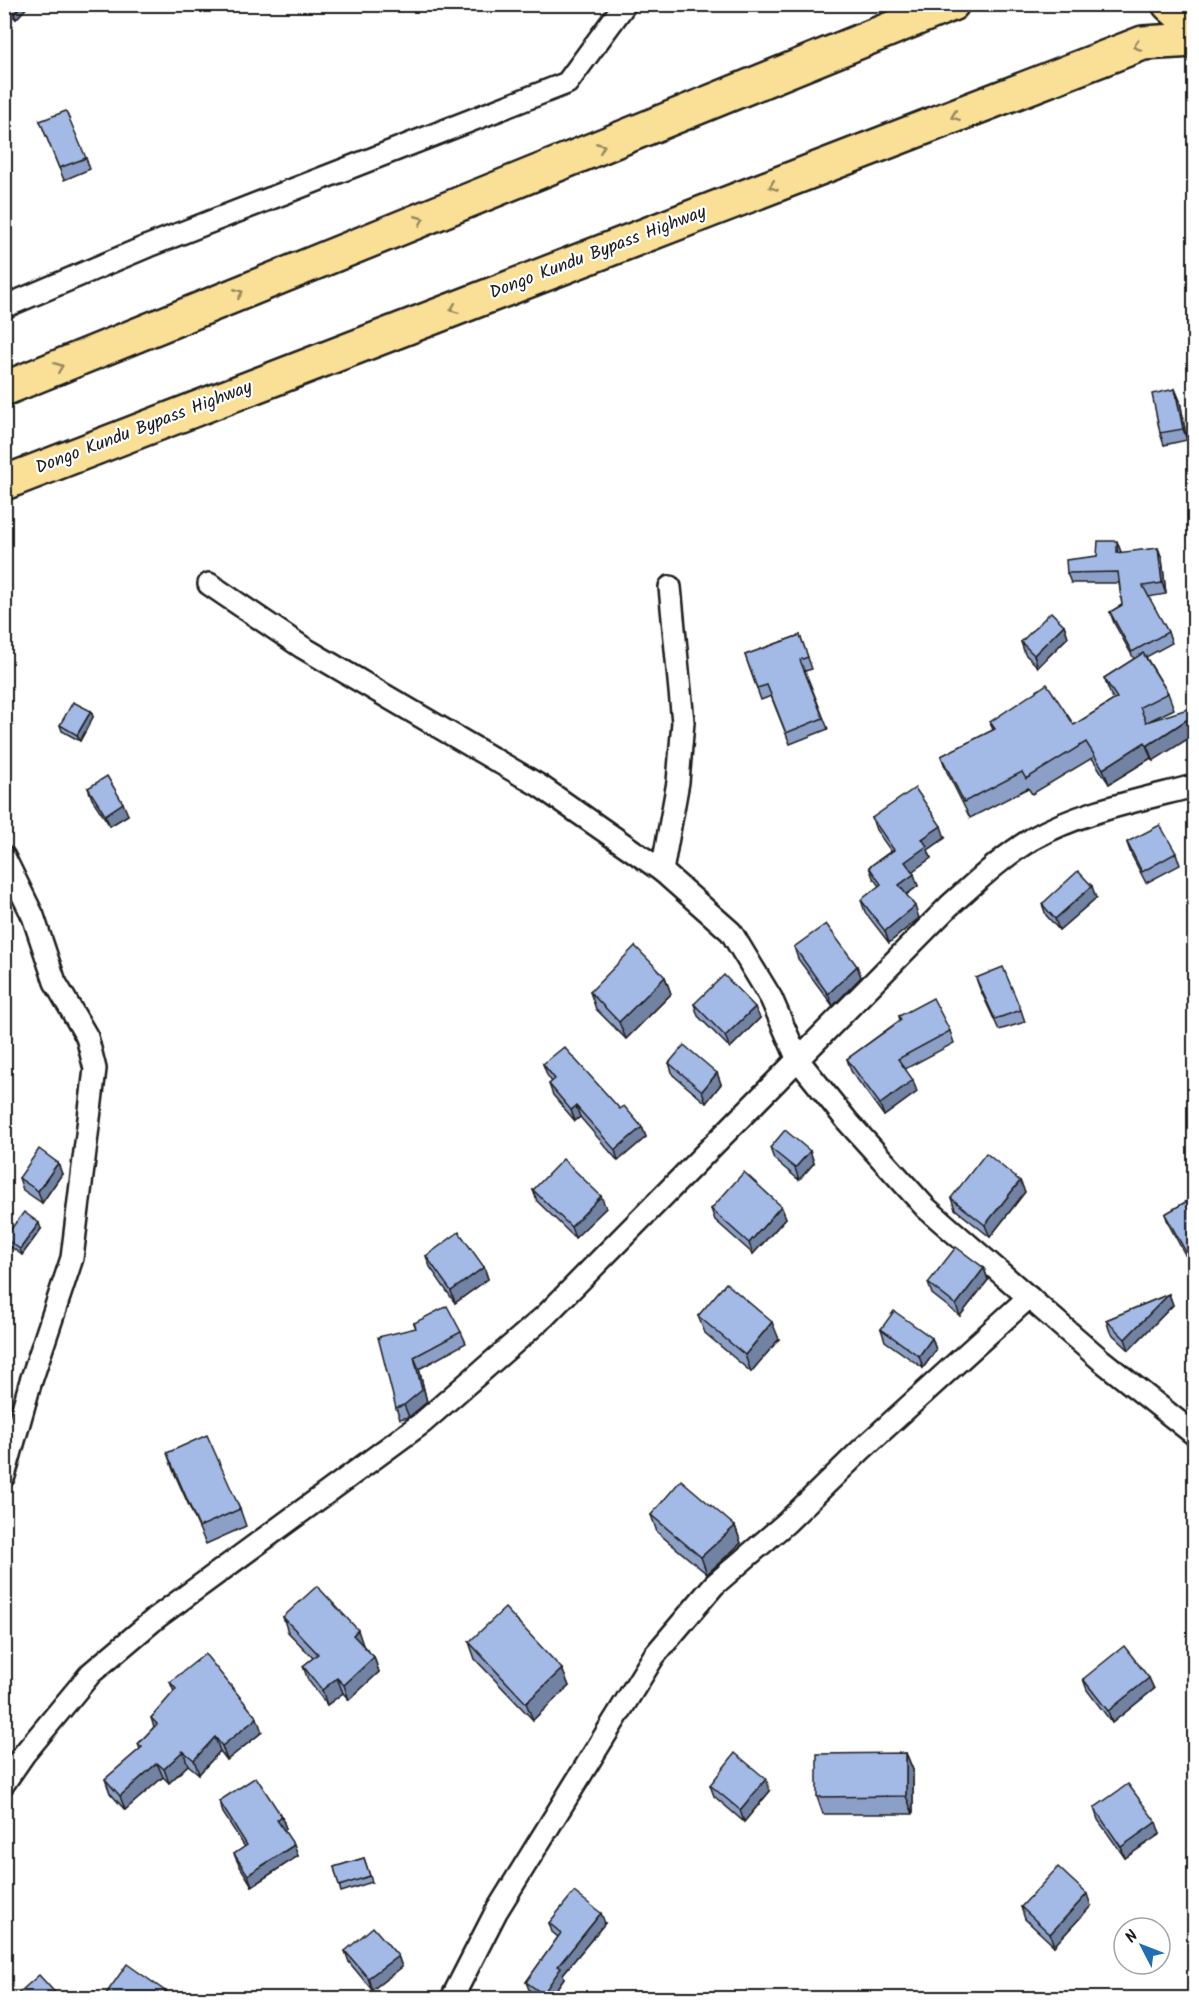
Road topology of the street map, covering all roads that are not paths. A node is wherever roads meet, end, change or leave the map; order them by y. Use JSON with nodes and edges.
{"nodes":[{"id":1,"x":625,"y":4,"type":"edge"},
{"id":2,"x":952,"y":4,"type":"edge"},
{"id":3,"x":1169,"y":4,"type":"edge"},
{"id":4,"x":1194,"y":27,"type":"edge"},
{"id":5,"x":1194,"y":40,"type":"edge"},
{"id":6,"x":4,"y":307,"type":"edge"},
{"id":7,"x":4,"y":389,"type":"edge"},
{"id":8,"x":4,"y":483,"type":"edge"},
{"id":9,"x":209,"y":584,"type":"dead end"},
{"id":10,"x":670,"y":587,"type":"dead end"},
{"id":11,"x":1194,"y":786,"type":"edge"},
{"id":12,"x":4,"y":857,"type":"edge"},
{"id":13,"x":662,"y":871,"type":"junction"},
{"id":14,"x":798,"y":1060,"type":"junction"},
{"id":15,"x":1029,"y":1297,"type":"junction"},
{"id":16,"x":1194,"y":1434,"type":"edge"},
{"id":17,"x":4,"y":1476,"type":"edge"},
{"id":18,"x":4,"y":1783,"type":"edge"},
{"id":19,"x":452,"y":1998,"type":"edge"}],
"edges":[{"from":1,"to":6,"type":"street"},
{"from":7,"to":2,"type":"highway","one_way":true},
{"from":3,"to":4,"type":"highway"},
{"from":5,"to":8,"type":"highway","name":"Dongo Kundu Bypass Highway","one_way":true},
{"from":9,"to":13,"type":"street"},
{"from":10,"to":13,"type":"street"},
{"from":11,"to":14,"type":"street"},
{"from":12,"to":17,"type":"street"},
{"from":13,"to":14,"type":"street"},
{"from":14,"to":15,"type":"street"},
{"from":14,"to":18,"type":"street"},
{"from":15,"to":16,"type":"street"},
{"from":15,"to":19,"type":"street"}]}
